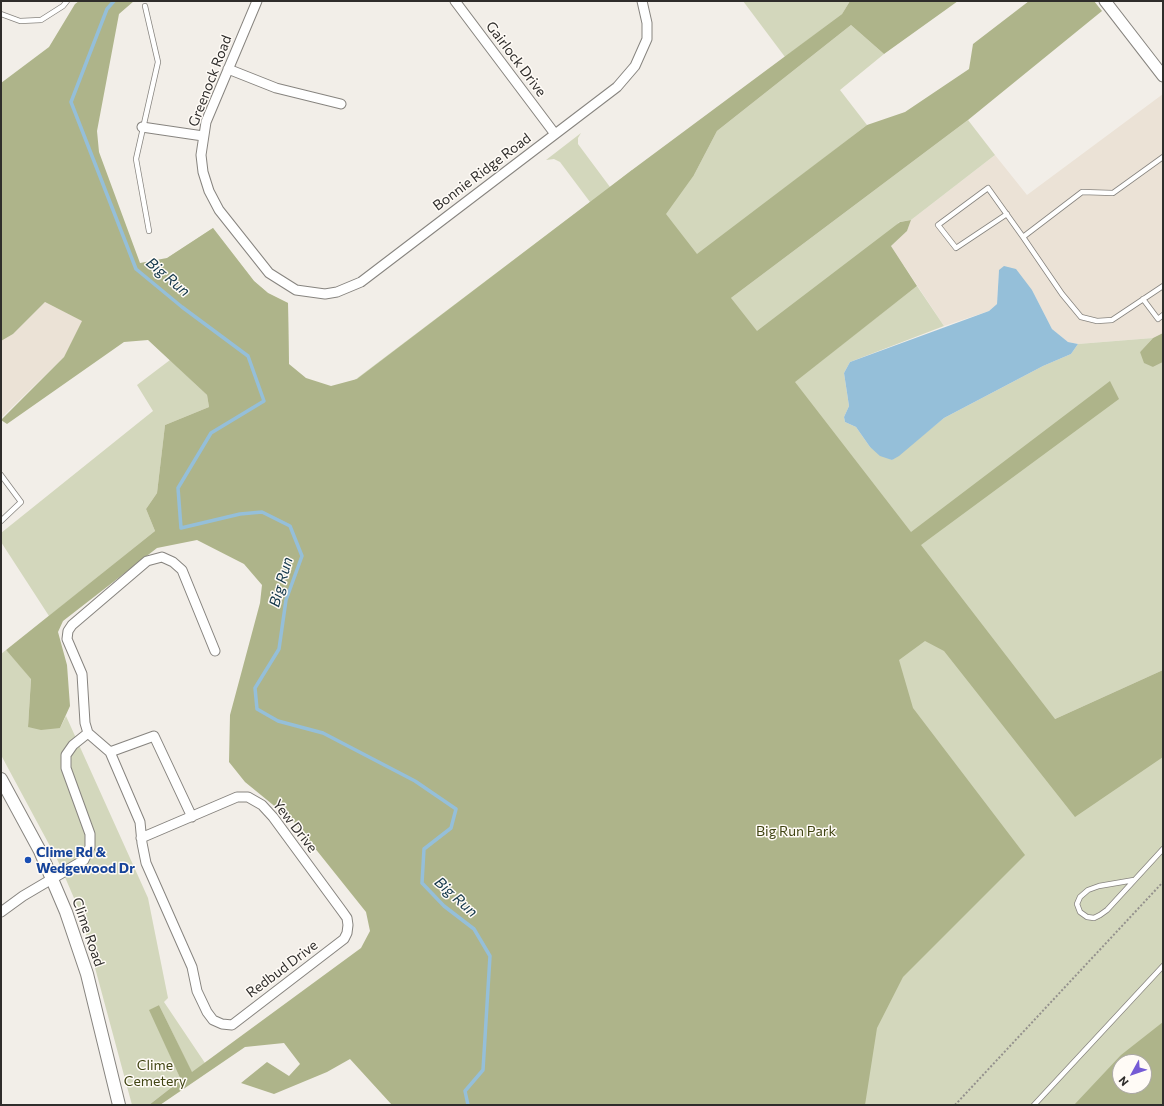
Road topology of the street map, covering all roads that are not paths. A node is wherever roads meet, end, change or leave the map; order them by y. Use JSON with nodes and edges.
{"nodes":[{"id":1,"x":67,"y":1,"type":"edge"},
{"id":2,"x":257,"y":1,"type":"edge"},
{"id":3,"x":455,"y":1,"type":"edge"},
{"id":4,"x":642,"y":1,"type":"edge"},
{"id":5,"x":1105,"y":1,"type":"edge"},
{"id":6,"x":145,"y":6,"type":"dead end"},
{"id":7,"x":1,"y":14,"type":"edge"},
{"id":8,"x":228,"y":69,"type":"junction"},
{"id":9,"x":1163,"y":76,"type":"edge"},
{"id":10,"x":342,"y":104,"type":"dead end"},
{"id":11,"x":142,"y":126,"type":"junction"},
{"id":12,"x":556,"y":134,"type":"junction"},
{"id":13,"x":203,"y":136,"type":"junction"},
{"id":14,"x":1163,"y":157,"type":"edge"},
{"id":15,"x":1007,"y":214,"type":"junction"},
{"id":16,"x":150,"y":230,"type":"dead end"},
{"id":17,"x":1023,"y":237,"type":"junction"},
{"id":18,"x":1163,"y":286,"type":"edge"},
{"id":19,"x":311,"y":293,"type":"joint"},
{"id":20,"x":1144,"y":299,"type":"junction"},
{"id":21,"x":1163,"y":315,"type":"edge"},
{"id":22,"x":1,"y":475,"type":"edge"},
{"id":23,"x":1,"y":521,"type":"edge"},
{"id":24,"x":215,"y":651,"type":"dead end"},
{"id":25,"x":88,"y":733,"type":"junction"},
{"id":26,"x":110,"y":752,"type":"junction"},
{"id":27,"x":1,"y":779,"type":"edge"},
{"id":28,"x":192,"y":817,"type":"junction"},
{"id":29,"x":142,"y":838,"type":"junction"},
{"id":30,"x":1163,"y":849,"type":"edge"},
{"id":31,"x":53,"y":878,"type":"junction"},
{"id":32,"x":1134,"y":880,"type":"junction"},
{"id":33,"x":1,"y":912,"type":"edge"},
{"id":34,"x":347,"y":933,"type":"joint"},
{"id":35,"x":1163,"y":966,"type":"edge"},
{"id":36,"x":119,"y":1105,"type":"edge"},
{"id":37,"x":1034,"y":1105,"type":"edge"}],
"edges":[{"from":1,"to":7,"type":"lane"},
{"from":2,"to":8,"type":"street","name":"Greenock Road"},
{"from":3,"to":12,"type":"street","name":"Gairlock Drive"},
{"from":4,"to":12,"type":"street","name":"Bonnie Ridge Road"},
{"from":5,"to":9,"type":"street"},
{"from":6,"to":11,"type":"lane"},
{"from":8,"to":10,"type":"street"},
{"from":8,"to":13,"type":"street","name":"Greenock Road"},
{"from":11,"to":13,"type":"street"},
{"from":11,"to":16,"type":"lane"},
{"from":12,"to":19,"type":"street","name":"Bonnie Ridge Road"},
{"from":13,"to":19,"type":"street","name":"Greenock Road"},
{"from":14,"to":17,"type":"lane"},
{"from":15,"to":15,"type":"lane"},
{"from":15,"to":17,"type":"lane"},
{"from":17,"to":20,"type":"lane"},
{"from":18,"to":20,"type":"lane"},
{"from":20,"to":21,"type":"lane"},
{"from":22,"to":23,"type":"lane"},
{"from":24,"to":25,"type":"street"},
{"from":25,"to":26,"type":"street"},
{"from":25,"to":31,"type":"street"},
{"from":26,"to":28,"type":"street"},
{"from":26,"to":29,"type":"street"},
{"from":27,"to":31,"type":"main road","name":"Clime Road"},
{"from":28,"to":29,"type":"street","name":"Yew Drive"},
{"from":28,"to":34,"type":"street","name":"Yew Drive"},
{"from":29,"to":34,"type":"street","name":"Redbud Drive"},
{"from":30,"to":32,"type":"lane"},
{"from":31,"to":33,"type":"street"},
{"from":31,"to":36,"type":"main road","name":"Clime Road"},
{"from":32,"to":32,"type":"lane"},
{"from":35,"to":37,"type":"lane"}]}
